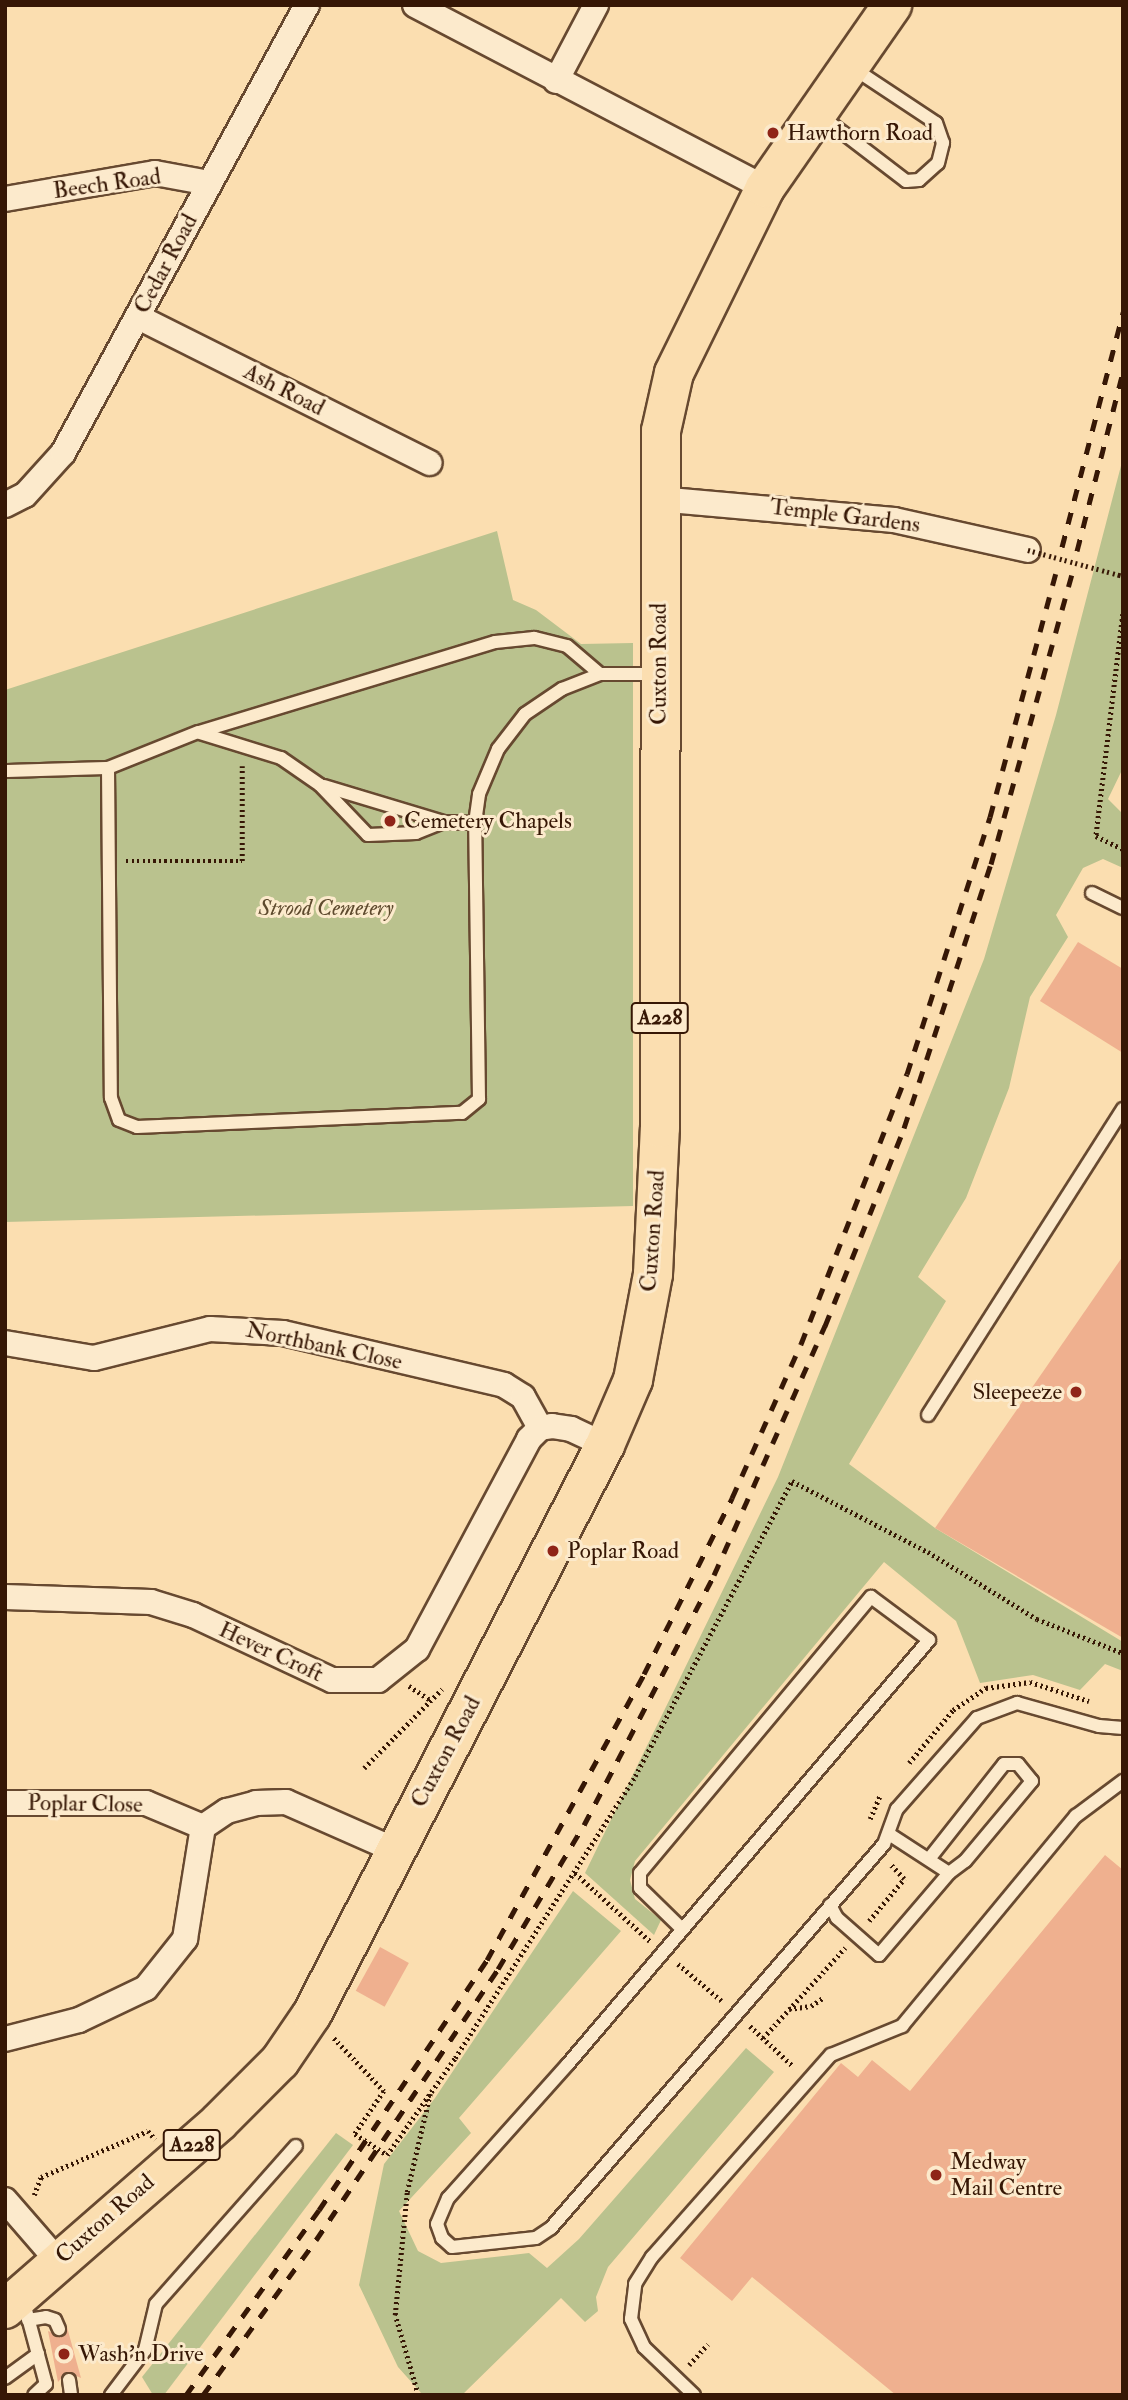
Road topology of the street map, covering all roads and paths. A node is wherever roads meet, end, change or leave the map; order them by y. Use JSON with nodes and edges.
{"nodes":[{"id":1,"x":307,"y":5,"type":"edge"},
{"id":2,"x":415,"y":5,"type":"edge"},
{"id":3,"x":596,"y":5,"type":"edge"},
{"id":4,"x":892,"y":5,"type":"edge"},
{"id":5,"x":850,"y":66,"type":"junction"},
{"id":6,"x":556,"y":81,"type":"junction"},
{"id":7,"x":817,"y":113,"type":"junction"},
{"id":8,"x":209,"y":183,"type":"junction"},
{"id":9,"x":765,"y":188,"type":"junction"},
{"id":10,"x":5,"y":199,"type":"edge"},
{"id":11,"x":138,"y":317,"type":"junction"},
{"id":12,"x":429,"y":463,"type":"dead end"},
{"id":13,"x":658,"y":499,"type":"junction"},
{"id":14,"x":5,"y":505,"type":"edge"},
{"id":15,"x":1028,"y":550,"type":"joint"},
{"id":16,"x":1123,"y":576,"type":"edge"},
{"id":17,"x":1123,"y":614,"type":"edge"},
{"id":18,"x":600,"y":674,"type":"junction"},
{"id":19,"x":658,"y":674,"type":"junction"},
{"id":20,"x":198,"y":732,"type":"junction"},
{"id":21,"x":242,"y":742,"type":"junction"},
{"id":22,"x":108,"y":768,"type":"junction"},
{"id":23,"x":5,"y":771,"type":"edge"},
{"id":24,"x":320,"y":785,"type":"junction"},
{"id":25,"x":443,"y":822,"type":"junction"},
{"id":26,"x":475,"y":823,"type":"junction"},
{"id":27,"x":1123,"y":849,"type":"edge"},
{"id":28,"x":111,"y":861,"type":"junction"},
{"id":29,"x":1092,"y":893,"type":"dead end"},
{"id":30,"x":1123,"y":908,"type":"edge"},
{"id":31,"x":1123,"y":1109,"type":"edge"},
{"id":32,"x":5,"y":1343,"type":"edge"},
{"id":33,"x":928,"y":1415,"type":"dead end"},
{"id":34,"x":540,"y":1428,"type":"junction"},
{"id":35,"x":606,"y":1445,"type":"junction"},
{"id":36,"x":5,"y":1597,"type":"edge"},
{"id":37,"x":1123,"y":1653,"type":"edge"},
{"id":38,"x":450,"y":1691,"type":"dead end"},
{"id":39,"x":1123,"y":1728,"type":"edge"},
{"id":40,"x":364,"y":1769,"type":"dead end"},
{"id":41,"x":1123,"y":1781,"type":"edge"},
{"id":42,"x":5,"y":1803,"type":"edge"},
{"id":43,"x":203,"y":1827,"type":"junction"},
{"id":44,"x":889,"y":1835,"type":"junction"},
{"id":45,"x":395,"y":1850,"type":"junction"},
{"id":46,"x":929,"y":1859,"type":"junction"},
{"id":47,"x":575,"y":1873,"type":"junction"},
{"id":48,"x":949,"y":1873,"type":"junction"},
{"id":49,"x":830,"y":1905,"type":"junction"},
{"id":50,"x":680,"y":1927,"type":"junction"},
{"id":51,"x":663,"y":1951,"type":"junction"},
{"id":52,"x":823,"y":1998,"type":"dead end"},
{"id":53,"x":789,"y":2008,"type":"dead end"},
{"id":54,"x":735,"y":2012,"type":"junction"},
{"id":55,"x":312,"y":2014,"type":"junction"},
{"id":56,"x":5,"y":2039,"type":"edge"},
{"id":57,"x":808,"y":2080,"type":"junction"},
{"id":58,"x":430,"y":2094,"type":"junction"},
{"id":59,"x":296,"y":2146,"type":"dead end"},
{"id":60,"x":173,"y":2161,"type":"junction"},
{"id":61,"x":41,"y":2177,"type":"dead end"},
{"id":62,"x":5,"y":2200,"type":"edge"},
{"id":63,"x":57,"y":2260,"type":"junction"},
{"id":64,"x":18,"y":2308,"type":"edge"},
{"id":65,"x":59,"y":2329,"type":"dead end"},
{"id":66,"x":708,"y":2344,"type":"dead end"},
{"id":67,"x":38,"y":2354,"type":"junction"},
{"id":68,"x":5,"y":2378,"type":"edge"},
{"id":69,"x":677,"y":2379,"type":"junction"},
{"id":70,"x":69,"y":2380,"type":"dead end"},
{"id":71,"x":49,"y":2389,"type":"edge"},
{"id":72,"x":34,"y":2395,"type":"edge"},
{"id":73,"x":71,"y":2395,"type":"edge"},
{"id":74,"x":111,"y":2395,"type":"edge"},
{"id":75,"x":418,"y":2395,"type":"edge"},
{"id":76,"x":694,"y":2395,"type":"edge"}],
"edges":[{"from":1,"to":8,"type":"street","name":"Cedar Road"},
{"from":2,"to":6,"type":"street"},
{"from":3,"to":6,"type":"street"},
{"from":4,"to":5,"type":"main road","name":"Cuxton Road","number":"A228"},
{"from":5,"to":7,"type":"main road","name":"Cuxton Road","number":"A228"},
{"from":5,"to":7,"type":"lane"},
{"from":6,"to":9,"type":"street"},
{"from":7,"to":9,"type":"main road","name":"Cuxton Road","number":"A228"},
{"from":8,"to":10,"type":"street","name":"Beech Road"},
{"from":8,"to":11,"type":"street","name":"Cedar Road"},
{"from":9,"to":13,"type":"main road","name":"Cuxton Road","number":"A228"},
{"from":11,"to":12,"type":"street","name":"Ash Road"},
{"from":11,"to":14,"type":"street","name":"Cedar Road"},
{"from":13,"to":15,"type":"street","name":"Temple Gardens"},
{"from":13,"to":19,"type":"main road","name":"Cuxton Road","number":"A228"},
{"from":15,"to":16,"type":"path","bridge":true},
{"from":17,"to":27,"type":"path"},
{"from":18,"to":19,"type":"lane"},
{"from":18,"to":20,"type":"lane"},
{"from":18,"to":26,"type":"lane"},
{"from":19,"to":35,"type":"main road","name":"Cuxton Road","number":"A228"},
{"from":20,"to":21,"type":"lane"},
{"from":20,"to":22,"type":"lane"},
{"from":21,"to":24,"type":"lane"},
{"from":21,"to":28,"type":"path"},
{"from":22,"to":23,"type":"lane"},
{"from":22,"to":28,"type":"lane"},
{"from":24,"to":25,"type":"lane"},
{"from":24,"to":25,"type":"lane"},
{"from":25,"to":26,"type":"lane"},
{"from":26,"to":28,"type":"lane"},
{"from":29,"to":30,"type":"lane"},
{"from":31,"to":33,"type":"lane"},
{"from":32,"to":34,"type":"street","name":"Northbank Close"},
{"from":34,"to":35,"type":"street"},
{"from":34,"to":36,"type":"street","name":"Hever Croft"},
{"from":35,"to":45,"type":"main road","name":"Cuxton Road","number":"A228"},
{"from":37,"to":47,"type":"path"},
{"from":38,"to":40,"type":"path"},
{"from":39,"to":44,"type":"lane"},
{"from":41,"to":57,"type":"lane"},
{"from":42,"to":43,"type":"street","name":"Poplar Close"},
{"from":43,"to":45,"type":"street"},
{"from":43,"to":56,"type":"street"},
{"from":44,"to":46,"type":"lane"},
{"from":44,"to":49,"type":"lane"},
{"from":45,"to":55,"type":"main road","name":"Cuxton Road","number":"A228"},
{"from":46,"to":48,"type":"lane"},
{"from":46,"to":48,"type":"lane"},
{"from":47,"to":51,"type":"path"},
{"from":47,"to":58,"type":"path"},
{"from":48,"to":49,"type":"lane"},
{"from":49,"to":54,"type":"lane"},
{"from":50,"to":50,"type":"lane"},
{"from":50,"to":51,"type":"lane"},
{"from":51,"to":54,"type":"path"},
{"from":51,"to":54,"type":"lane"},
{"from":52,"to":53,"type":"path"},
{"from":54,"to":57,"type":"path"},
{"from":55,"to":58,"type":"path","bridge":true},
{"from":55,"to":60,"type":"main road","name":"Cuxton Road","number":"A228"},
{"from":57,"to":69,"type":"lane"},
{"from":58,"to":75,"type":"path"},
{"from":59,"to":74,"type":"lane"},
{"from":60,"to":61,"type":"path"},
{"from":60,"to":63,"type":"main road","name":"Cuxton Road","number":"A228"},
{"from":62,"to":63,"type":"street"},
{"from":63,"to":64,"type":"main road","name":"Cuxton Road","number":"A228"},
{"from":64,"to":65,"type":"lane"},
{"from":64,"to":67,"type":"lane"},
{"from":66,"to":69,"type":"path"},
{"from":67,"to":68,"type":"lane"},
{"from":67,"to":71,"type":"lane"},
{"from":69,"to":76,"type":"lane"},
{"from":70,"to":73,"type":"lane"},
{"from":71,"to":72,"type":"lane"}]}
